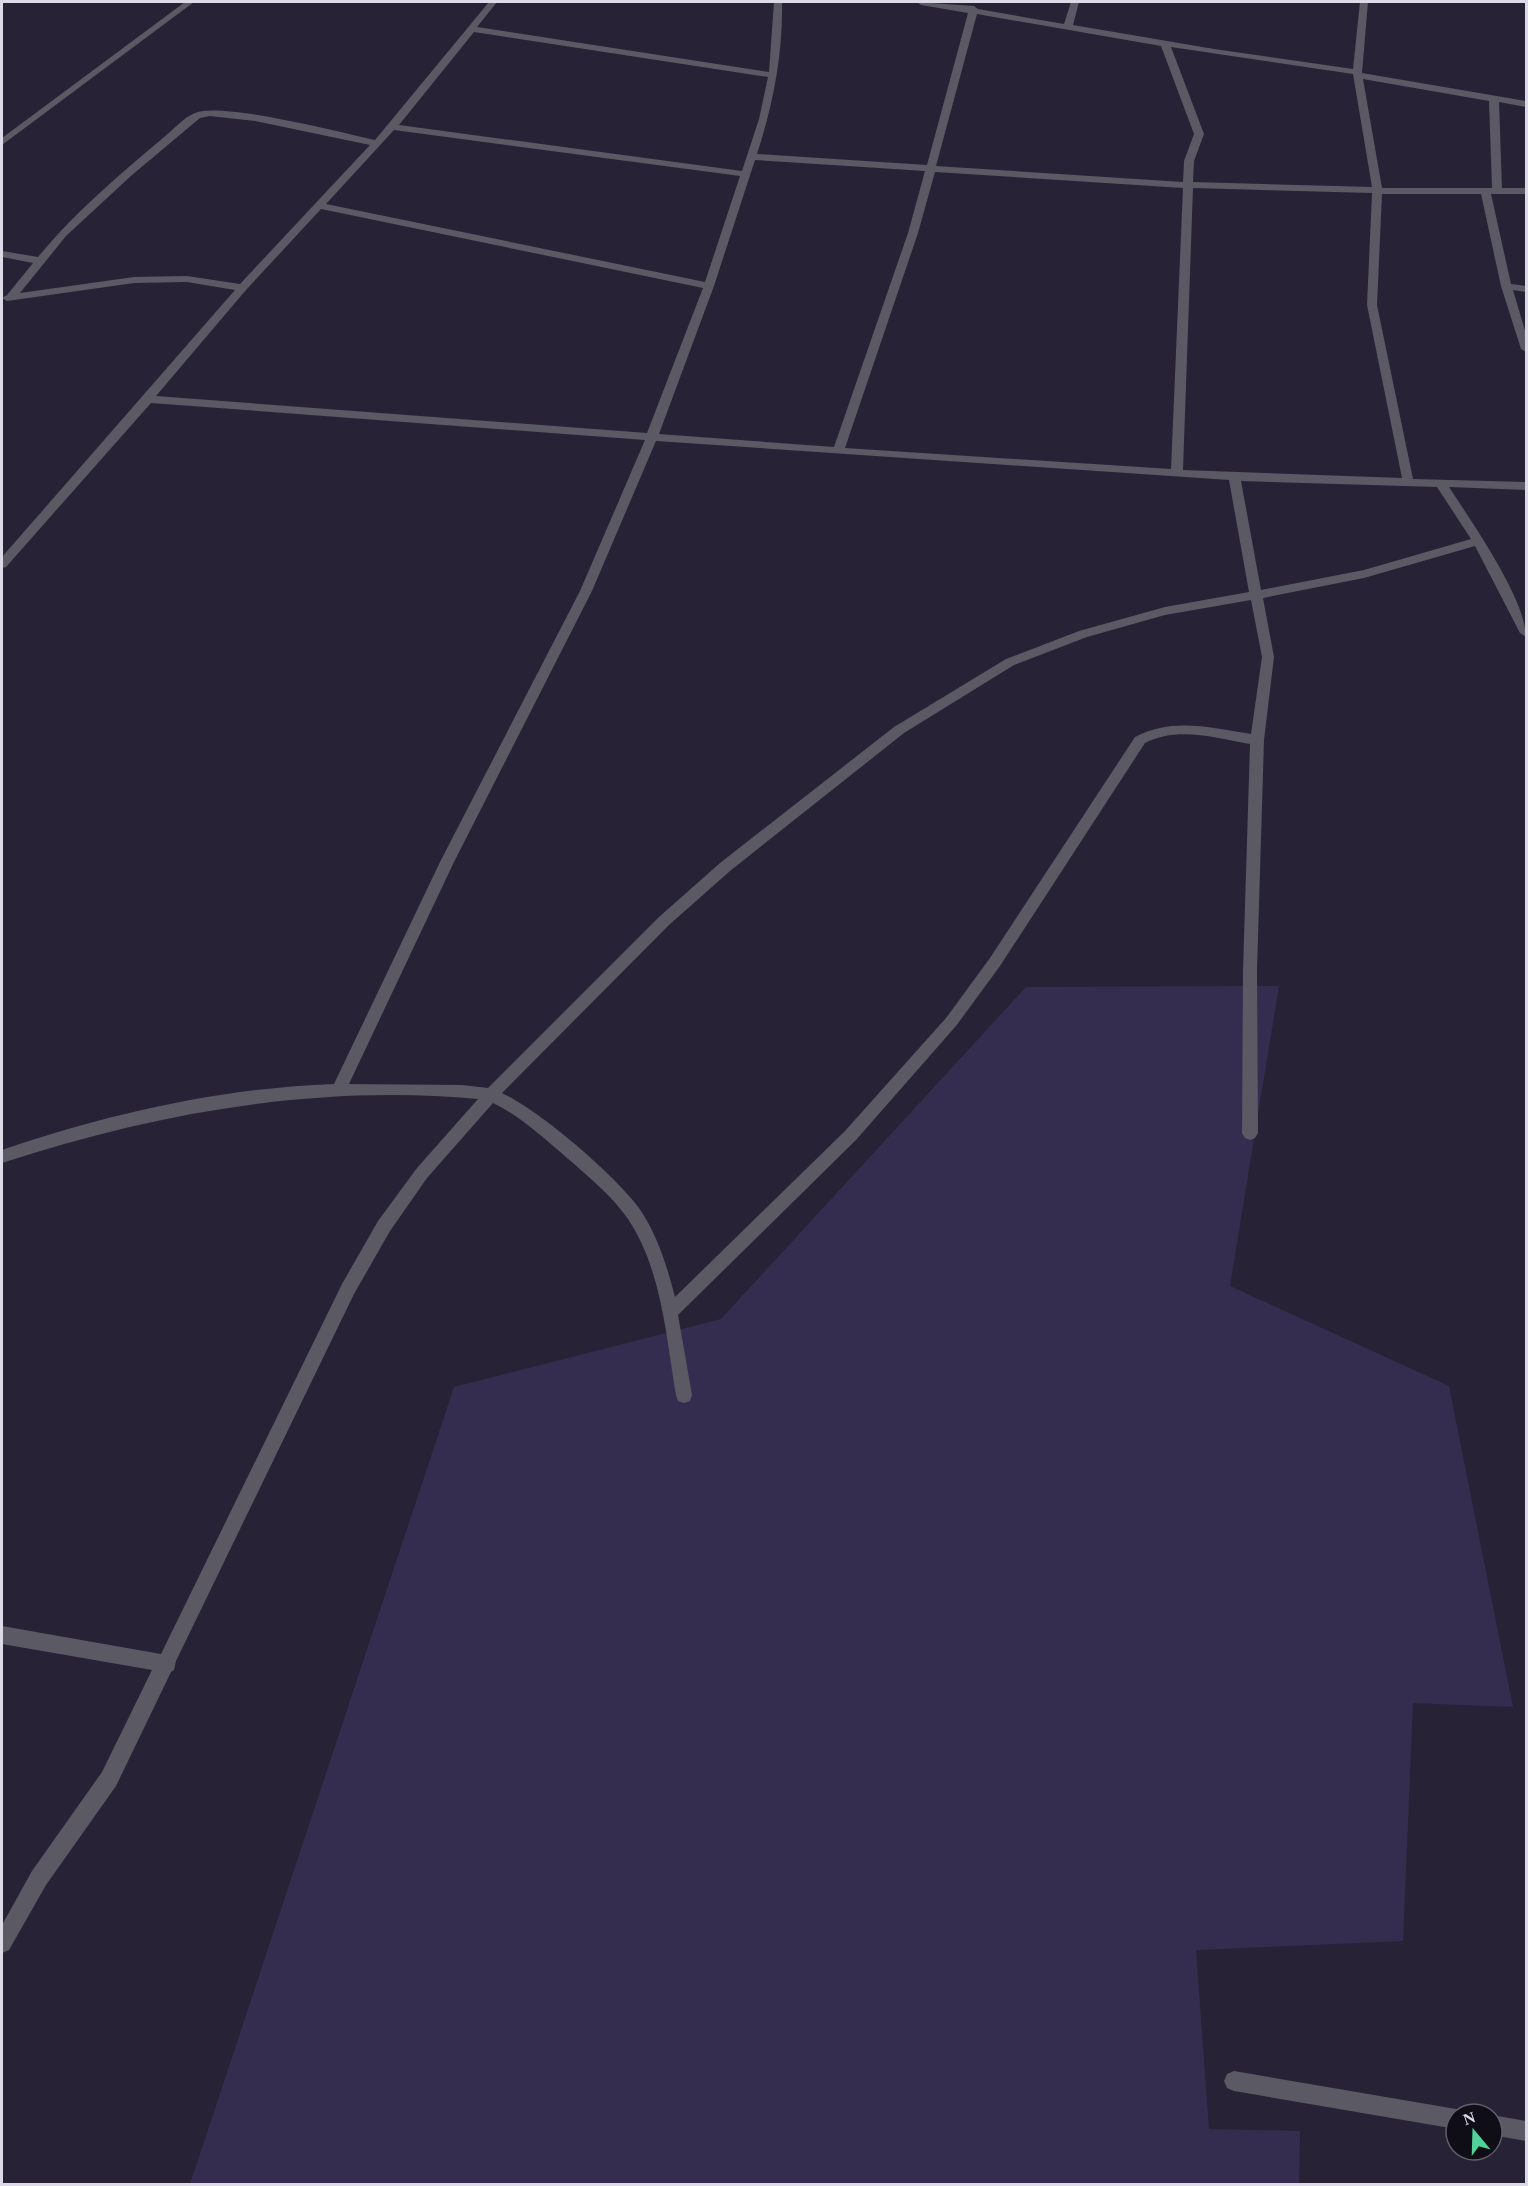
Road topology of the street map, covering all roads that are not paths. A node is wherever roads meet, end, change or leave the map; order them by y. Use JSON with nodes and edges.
{"nodes":[{"id":1,"x":190,"y":2,"type":"edge"},
{"id":2,"x":493,"y":2,"type":"edge"},
{"id":3,"x":778,"y":2,"type":"edge"},
{"id":4,"x":925,"y":2,"type":"edge"},
{"id":5,"x":1076,"y":2,"type":"edge"},
{"id":6,"x":1364,"y":2,"type":"edge"},
{"id":7,"x":974,"y":9,"type":"junction"},
{"id":8,"x":1068,"y":26,"type":"junction"},
{"id":9,"x":472,"y":29,"type":"junction"},
{"id":10,"x":1165,"y":43,"type":"junction"},
{"id":11,"x":1357,"y":74,"type":"junction"},
{"id":12,"x":773,"y":75,"type":"junction"},
{"id":13,"x":1494,"y":99,"type":"junction"},
{"id":14,"x":1527,"y":104,"type":"edge"},
{"id":15,"x":392,"y":127,"type":"junction"},
{"id":16,"x":2,"y":142,"type":"edge"},
{"id":17,"x":376,"y":143,"type":"junction"},
{"id":18,"x":752,"y":157,"type":"junction"},
{"id":19,"x":931,"y":167,"type":"junction"},
{"id":20,"x":746,"y":174,"type":"junction"},
{"id":21,"x":1188,"y":185,"type":"junction"},
{"id":22,"x":1377,"y":190,"type":"junction"},
{"id":23,"x":1491,"y":191,"type":"junction"},
{"id":24,"x":1527,"y":191,"type":"edge"},
{"id":25,"x":321,"y":206,"type":"junction"},
{"id":26,"x":2,"y":254,"type":"edge"},
{"id":27,"x":40,"y":261,"type":"junction"},
{"id":28,"x":709,"y":286,"type":"junction"},
{"id":29,"x":1506,"y":286,"type":"junction"},
{"id":30,"x":242,"y":288,"type":"junction"},
{"id":31,"x":1527,"y":289,"type":"edge"},
{"id":32,"x":6,"y":298,"type":"edge"},
{"id":33,"x":1527,"y":349,"type":"edge"},
{"id":34,"x":148,"y":399,"type":"junction"},
{"id":35,"x":652,"y":436,"type":"junction"},
{"id":36,"x":838,"y":451,"type":"junction"},
{"id":37,"x":1177,"y":473,"type":"junction"},
{"id":38,"x":1234,"y":477,"type":"junction"},
{"id":39,"x":1408,"y":481,"type":"junction"},
{"id":40,"x":1440,"y":482,"type":"junction"},
{"id":41,"x":1527,"y":486,"type":"edge"},
{"id":42,"x":1479,"y":541,"type":"junction"},
{"id":43,"x":2,"y":564,"type":"edge"},
{"id":44,"x":1256,"y":595,"type":"junction"},
{"id":45,"x":1527,"y":633,"type":"edge"},
{"id":46,"x":1257,"y":740,"type":"junction"},
{"id":47,"x":338,"y":1091,"type":"junction"},
{"id":48,"x":491,"y":1095,"type":"junction"},
{"id":49,"x":1250,"y":1133,"type":"dead end"},
{"id":50,"x":2,"y":1156,"type":"edge"},
{"id":51,"x":670,"y":1312,"type":"junction"},
{"id":52,"x":684,"y":1395,"type":"dead end"},
{"id":53,"x":2,"y":1635,"type":"edge"},
{"id":54,"x":168,"y":1664,"type":"junction"},
{"id":55,"x":2,"y":1943,"type":"edge"},
{"id":56,"x":1234,"y":2081,"type":"dead end"},
{"id":57,"x":1444,"y":2117,"type":"edge"},
{"id":58,"x":1504,"y":2128,"type":"edge"},
{"id":59,"x":1527,"y":2132,"type":"edge"}],
"edges":[{"from":1,"to":16,"type":"street"},
{"from":2,"to":9,"type":"street"},
{"from":3,"to":12,"type":"street"},
{"from":4,"to":7,"type":"street"},
{"from":5,"to":8,"type":"street"},
{"from":6,"to":11,"type":"street"},
{"from":7,"to":8,"type":"street"},
{"from":7,"to":19,"type":"street"},
{"from":8,"to":10,"type":"street"},
{"from":9,"to":12,"type":"street"},
{"from":9,"to":15,"type":"street"},
{"from":10,"to":11,"type":"street"},
{"from":10,"to":21,"type":"street"},
{"from":11,"to":13,"type":"street"},
{"from":11,"to":22,"type":"street"},
{"from":12,"to":18,"type":"street"},
{"from":13,"to":14,"type":"street"},
{"from":13,"to":23,"type":"street"},
{"from":15,"to":17,"type":"street"},
{"from":15,"to":20,"type":"street"},
{"from":17,"to":25,"type":"street"},
{"from":17,"to":27,"type":"street"},
{"from":18,"to":19,"type":"street"},
{"from":18,"to":20,"type":"street"},
{"from":19,"to":21,"type":"street"},
{"from":19,"to":36,"type":"street"},
{"from":20,"to":28,"type":"street"},
{"from":21,"to":22,"type":"street"},
{"from":21,"to":37,"type":"street"},
{"from":22,"to":23,"type":"street"},
{"from":22,"to":39,"type":"street"},
{"from":23,"to":24,"type":"street"},
{"from":23,"to":29,"type":"street"},
{"from":25,"to":28,"type":"street"},
{"from":25,"to":30,"type":"street"},
{"from":26,"to":27,"type":"street"},
{"from":27,"to":32,"type":"street"},
{"from":28,"to":35,"type":"street"},
{"from":29,"to":31,"type":"street"},
{"from":29,"to":33,"type":"street"},
{"from":30,"to":32,"type":"street"},
{"from":30,"to":34,"type":"street"},
{"from":34,"to":35,"type":"street"},
{"from":34,"to":43,"type":"street"},
{"from":35,"to":36,"type":"street"},
{"from":35,"to":47,"type":"street"},
{"from":36,"to":37,"type":"street"},
{"from":37,"to":38,"type":"street"},
{"from":38,"to":39,"type":"street"},
{"from":38,"to":44,"type":"street"},
{"from":39,"to":40,"type":"street"},
{"from":40,"to":41,"type":"street"},
{"from":40,"to":42,"type":"street"},
{"from":42,"to":44,"type":"street"},
{"from":42,"to":45,"type":"street"},
{"from":44,"to":46,"type":"street"},
{"from":44,"to":48,"type":"street"},
{"from":46,"to":49,"type":"street"},
{"from":46,"to":51,"type":"street"},
{"from":47,"to":48,"type":"street"},
{"from":47,"to":50,"type":"street"},
{"from":48,"to":51,"type":"street"},
{"from":48,"to":54,"type":"street"},
{"from":51,"to":52,"type":"street"},
{"from":53,"to":54,"type":"street"},
{"from":54,"to":55,"type":"street"},
{"from":56,"to":57,"type":"street"},
{"from":58,"to":59,"type":"street"}]}
